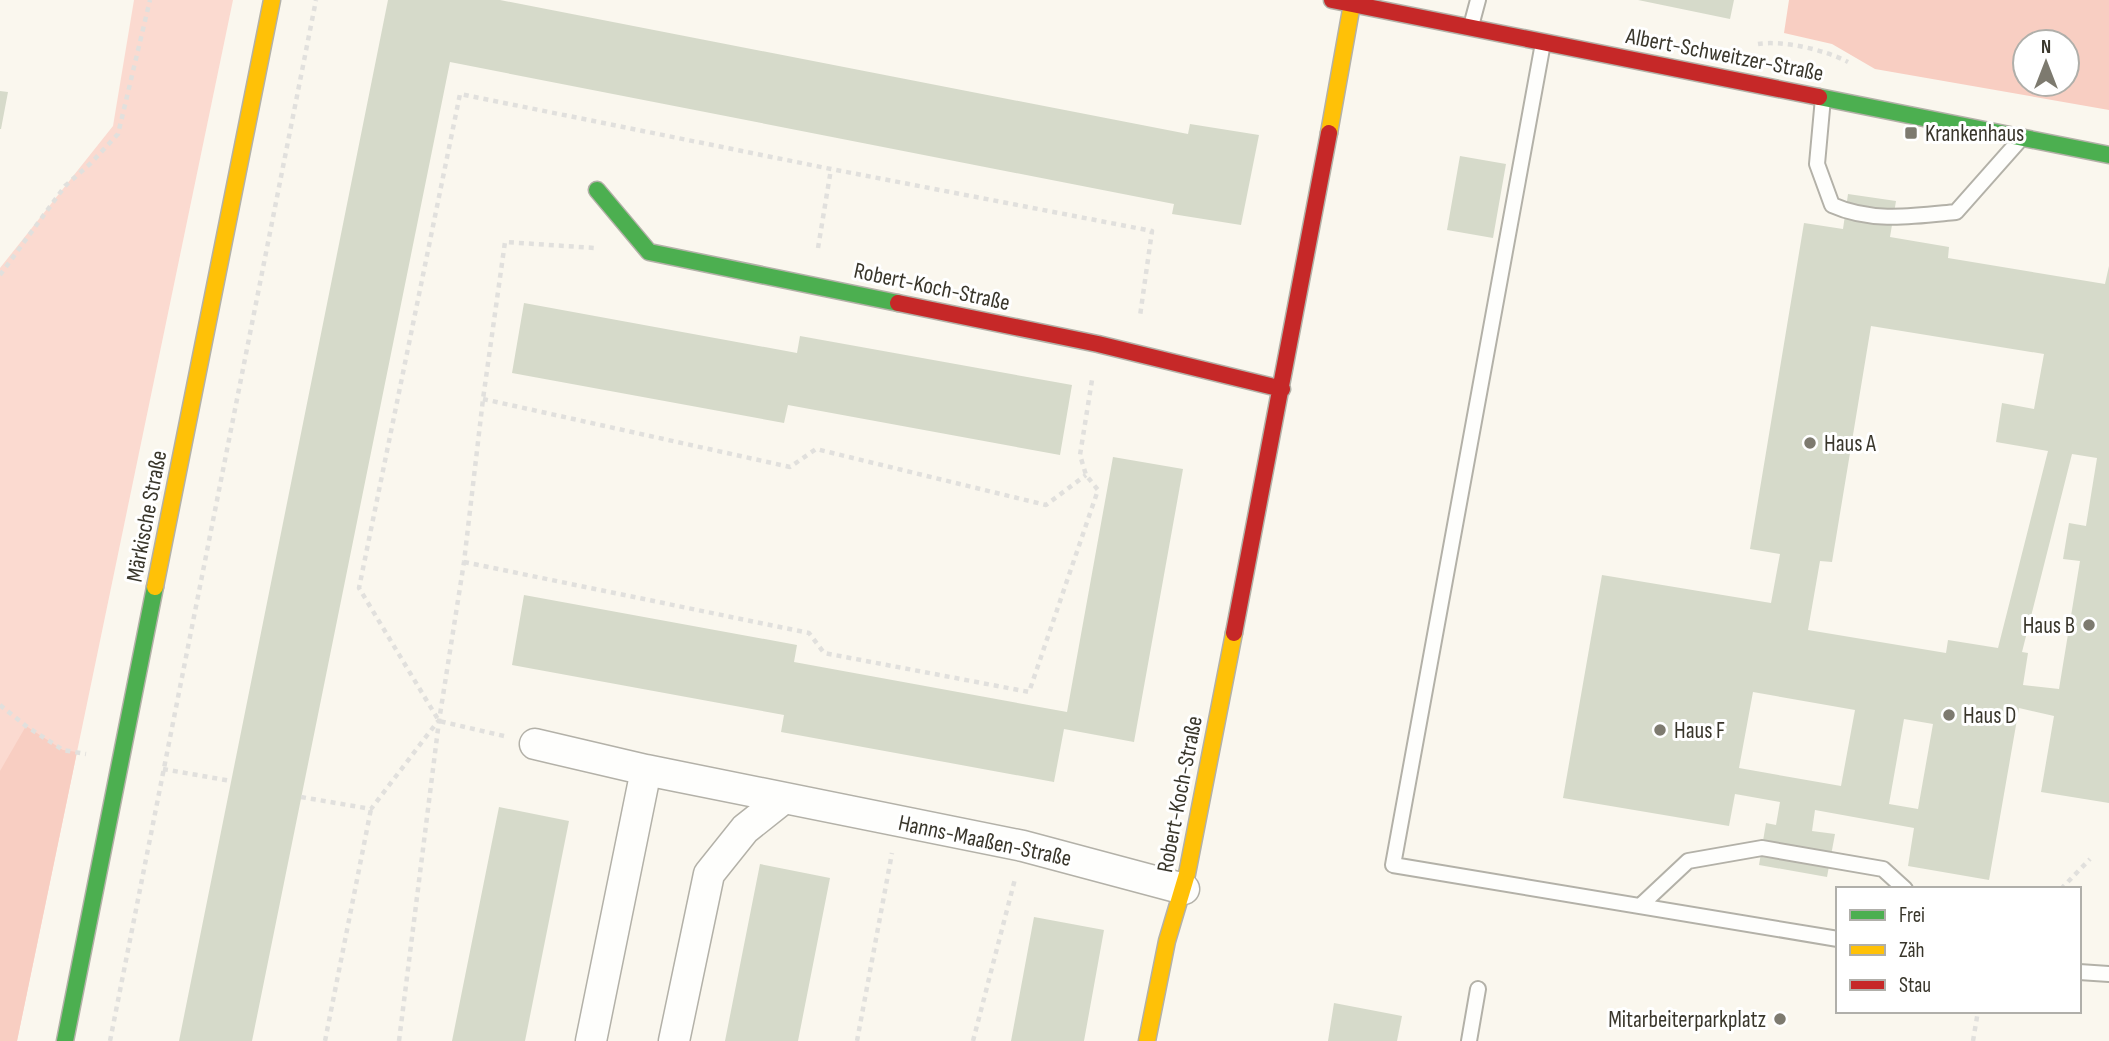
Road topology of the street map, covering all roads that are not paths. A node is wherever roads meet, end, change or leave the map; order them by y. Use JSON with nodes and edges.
{"nodes":[{"id":1,"x":272,"y":0,"type":"edge"},
{"id":2,"x":1332,"y":0,"type":"edge"},
{"id":3,"x":1478,"y":0,"type":"edge"},
{"id":4,"x":1352,"y":4,"type":"junction"},
{"id":5,"x":1471,"y":27,"type":"junction"},
{"id":6,"x":1544,"y":41,"type":"junction"},
{"id":7,"x":1823,"y":97,"type":"junction"},
{"id":8,"x":2022,"y":137,"type":"junction"},
{"id":9,"x":2109,"y":155,"type":"edge"},
{"id":10,"x":597,"y":190,"type":"dead end"},
{"id":11,"x":1282,"y":389,"type":"junction"},
{"id":12,"x":535,"y":744,"type":"road end"},
{"id":13,"x":646,"y":771,"type":"junction"},
{"id":14,"x":784,"y":798,"type":"junction"},
{"id":15,"x":1903,"y":887,"type":"edge"},
{"id":16,"x":1184,"y":889,"type":"junction"},
{"id":17,"x":1640,"y":906,"type":"junction"},
{"id":18,"x":1836,"y":939,"type":"edge"},
{"id":19,"x":2081,"y":972,"type":"edge"},
{"id":20,"x":2109,"y":975,"type":"edge"},
{"id":21,"x":1478,"y":989,"type":"dead end"},
{"id":22,"x":65,"y":1041,"type":"edge"},
{"id":23,"x":591,"y":1041,"type":"edge"},
{"id":24,"x":674,"y":1041,"type":"edge"},
{"id":25,"x":1147,"y":1041,"type":"edge"},
{"id":26,"x":1468,"y":1041,"type":"edge"}],
"edges":[{"from":1,"to":22,"type":"street","name":"Märkische Straße"},
{"from":2,"to":4,"type":"street","name":"Albert-Schweitzer-Straße"},
{"from":3,"to":5,"type":"lane"},
{"from":4,"to":5,"type":"street","name":"Albert-Schweitzer-Straße"},
{"from":4,"to":11,"type":"street","name":"Robert-Koch-Straße"},
{"from":5,"to":6,"type":"street","name":"Albert-Schweitzer-Straße"},
{"from":6,"to":7,"type":"street","name":"Albert-Schweitzer-Straße"},
{"from":6,"to":17,"type":"lane"},
{"from":7,"to":8,"type":"street","name":"Albert-Schweitzer-Straße"},
{"from":7,"to":8,"type":"lane"},
{"from":8,"to":9,"type":"street","name":"Albert-Schweitzer-Straße"},
{"from":10,"to":11,"type":"street","name":"Robert-Koch-Straße"},
{"from":11,"to":16,"type":"street","name":"Robert-Koch-Straße"},
{"from":12,"to":13,"type":"street","name":"Hanns-Maaßen-Straße"},
{"from":13,"to":14,"type":"street","name":"Hanns-Maaßen-Straße"},
{"from":13,"to":23,"type":"street"},
{"from":14,"to":16,"type":"street","name":"Hanns-Maaßen-Straße"},
{"from":14,"to":24,"type":"street"},
{"from":15,"to":17,"type":"lane"},
{"from":16,"to":25,"type":"street","name":"Robert-Koch-Straße"},
{"from":17,"to":18,"type":"lane"},
{"from":19,"to":20,"type":"lane"},
{"from":21,"to":26,"type":"lane"}]}
